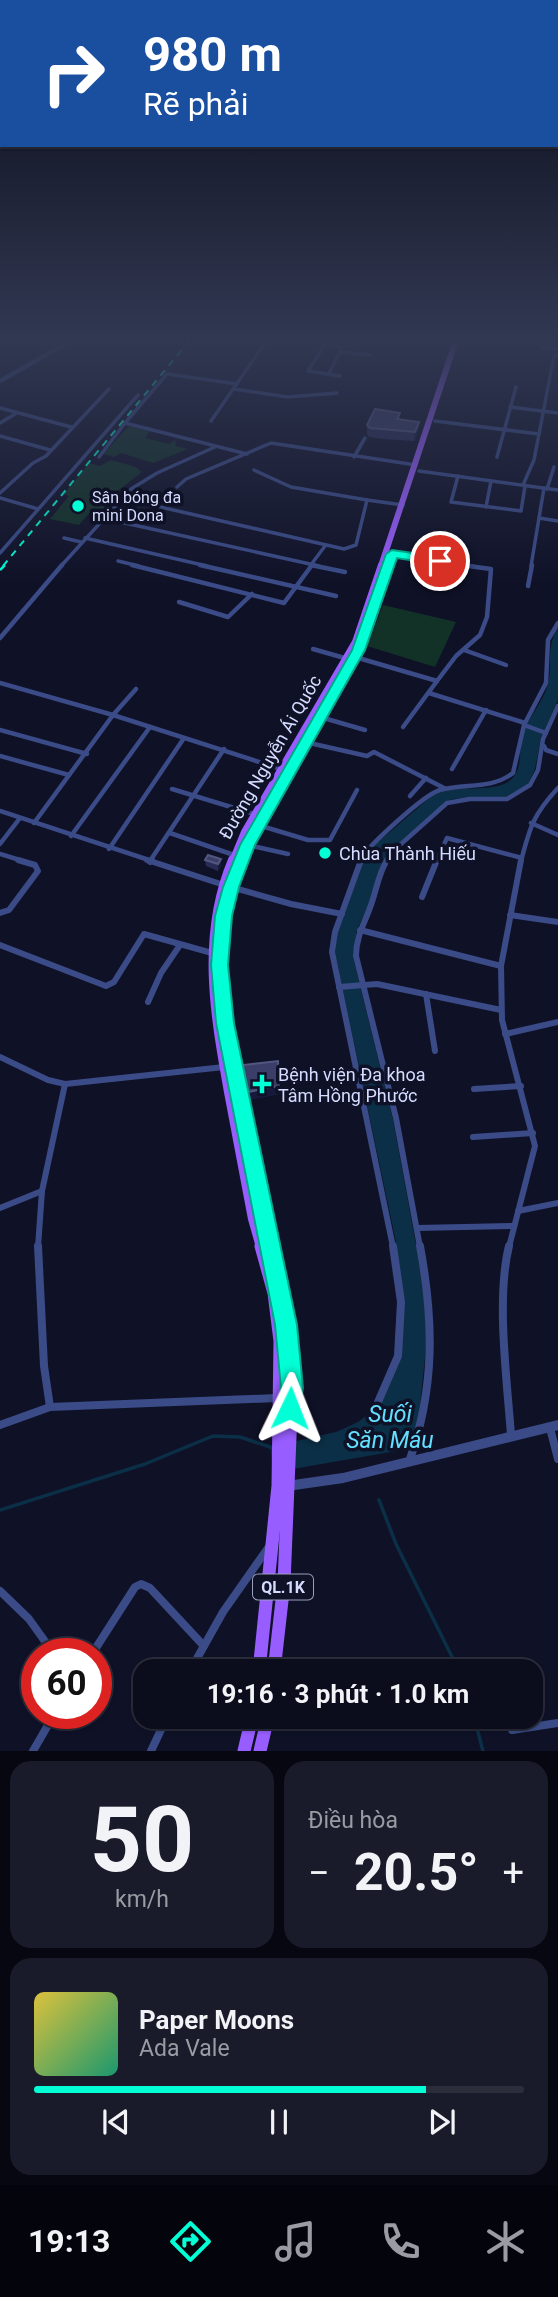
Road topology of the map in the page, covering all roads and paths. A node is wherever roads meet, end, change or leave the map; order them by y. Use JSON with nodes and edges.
{"nodes":[{"id":1,"x":435,"y":421,"type":"edge"},
{"id":2,"x":50,"y":422,"type":"edge"},
{"id":3,"x":76,"y":422,"type":"edge"},
{"id":4,"x":115,"y":422,"type":"edge"},
{"id":5,"x":431,"y":422,"type":"edge"},
{"id":6,"x":441,"y":422,"type":"edge"},
{"id":7,"x":507,"y":422,"type":"edge"},
{"id":8,"x":542,"y":422,"type":"edge"},
{"id":9,"x":125,"y":423,"type":"joint"},
{"id":10,"x":71,"y":427,"type":"junction"},
{"id":11,"x":505,"y":430,"type":"junction"},
{"id":12,"x":539,"y":434,"type":"junction"},
{"id":13,"x":0,"y":436,"type":"edge"},
{"id":14,"x":365,"y":438,"type":"dead end"},
{"id":15,"x":215,"y":447,"type":"junction"},
{"id":16,"x":50,"y":450,"type":"junction"},
{"id":17,"x":247,"y":454,"type":"junction"},
{"id":18,"x":99,"y":457,"type":"dead end"},
{"id":19,"x":354,"y":457,"type":"junction"},
{"id":20,"x":497,"y":457,"type":"dead end"},
{"id":21,"x":418,"y":465,"type":"junction"},
{"id":22,"x":554,"y":467,"type":"dead end"},
{"id":23,"x":254,"y":470,"type":"dead end"},
{"id":24,"x":458,"y":477,"type":"junction"},
{"id":25,"x":491,"y":481,"type":"junction"},
{"id":26,"x":524,"y":485,"type":"junction"},
{"id":27,"x":177,"y":487,"type":"dead end"},
{"id":28,"x":545,"y":488,"type":"junction"},
{"id":29,"x":558,"y":490,"type":"edge"},
{"id":30,"x":0,"y":496,"type":"edge"},
{"id":31,"x":121,"y":498,"type":"junction"},
{"id":32,"x":367,"y":500,"type":"junction"},
{"id":33,"x":403,"y":505,"type":"junction"},
{"id":34,"x":486,"y":507,"type":"junction"},
{"id":35,"x":497,"y":508,"type":"joint"},
{"id":36,"x":38,"y":509,"type":"junction"},
{"id":37,"x":521,"y":511,"type":"joint"},
{"id":38,"x":402,"y":515,"type":"junction"},
{"id":39,"x":102,"y":518,"type":"junction"},
{"id":40,"x":539,"y":518,"type":"junction"},
{"id":41,"x":558,"y":521,"type":"edge"},
{"id":42,"x":64,"y":538,"type":"dead end"},
{"id":43,"x":83,"y":540,"type":"junction"},
{"id":44,"x":325,"y":546,"type":"junction"},
{"id":45,"x":0,"y":553,"type":"edge"},
{"id":46,"x":392,"y":554,"type":"junction"},
{"id":47,"x":118,"y":561,"type":"dead end"},
{"id":48,"x":312,"y":566,"type":"junction"},
{"id":49,"x":345,"y":572,"type":"dead end"},
{"id":50,"x":528,"y":586,"type":"dead end"},
{"id":51,"x":296,"y":587,"type":"junction"},
{"id":52,"x":252,"y":594,"type":"junction"},
{"id":53,"x":336,"y":596,"type":"dead end"},
{"id":54,"x":179,"y":602,"type":"dead end"},
{"id":55,"x":558,"y":623,"type":"edge"},
{"id":56,"x":0,"y":638,"type":"edge"},
{"id":57,"x":313,"y":649,"type":"dead end"},
{"id":58,"x":464,"y":650,"type":"junction"},
{"id":59,"x":351,"y":658,"type":"junction"},
{"id":60,"x":506,"y":665,"type":"dead end"},
{"id":61,"x":437,"y":681,"type":"junction"},
{"id":62,"x":0,"y":683,"type":"edge"},
{"id":63,"x":136,"y":689,"type":"dead end"},
{"id":64,"x":429,"y":693,"type":"junction"},
{"id":65,"x":558,"y":706,"type":"edge"},
{"id":66,"x":486,"y":710,"type":"junction"},
{"id":67,"x":113,"y":715,"type":"junction"},
{"id":68,"x":320,"y":717,"type":"junction"},
{"id":69,"x":524,"y":724,"type":"junction"},
{"id":70,"x":150,"y":727,"type":"junction"},
{"id":71,"x":404,"y":727,"type":"dead end"},
{"id":72,"x":0,"y":730,"type":"edge"},
{"id":73,"x":365,"y":730,"type":"dead end"},
{"id":74,"x":546,"y":732,"type":"junction"},
{"id":75,"x":184,"y":738,"type":"junction"},
{"id":76,"x":304,"y":742,"type":"junction"},
{"id":77,"x":224,"y":749,"type":"junction"},
{"id":78,"x":87,"y":754,"type":"junction"},
{"id":79,"x":558,"y":754,"type":"edge"},
{"id":80,"x":0,"y":757,"type":"edge"},
{"id":81,"x":281,"y":769,"type":"junction"},
{"id":82,"x":452,"y":769,"type":"dead end"},
{"id":83,"x":69,"y":775,"type":"junction"},
{"id":84,"x":426,"y":778,"type":"junction"},
{"id":85,"x":444,"y":788,"type":"junction"},
{"id":86,"x":558,"y":788,"type":"edge"},
{"id":87,"x":172,"y":789,"type":"dead end"},
{"id":88,"x":357,"y":790,"type":"dead end"},
{"id":89,"x":194,"y":796,"type":"junction"},
{"id":90,"x":410,"y":796,"type":"dead end"},
{"id":91,"x":0,"y":811,"type":"edge"},
{"id":92,"x":254,"y":814,"type":"junction"},
{"id":93,"x":20,"y":818,"type":"junction"},
{"id":94,"x":34,"y":823,"type":"junction"},
{"id":95,"x":531,"y":824,"type":"junction"},
{"id":96,"x":258,"y":825,"type":"junction"},
{"id":97,"x":170,"y":833,"type":"junction"},
{"id":98,"x":558,"y":835,"type":"edge"},
{"id":99,"x":71,"y":836,"type":"junction"},
{"id":100,"x":0,"y":844,"type":"edge"},
{"id":101,"x":248,"y":845,"type":"junction"},
{"id":102,"x":109,"y":849,"type":"junction"},
{"id":103,"x":0,"y":854,"type":"edge"},
{"id":104,"x":288,"y":854,"type":"dead end"},
{"id":105,"x":234,"y":855,"type":"junction"},
{"id":106,"x":522,"y":858,"type":"junction"},
{"id":107,"x":150,"y":862,"type":"junction"},
{"id":108,"x":227,"y":886,"type":"junction"},
{"id":109,"x":422,"y":897,"type":"dead end"},
{"id":110,"x":0,"y":913,"type":"edge"},
{"id":111,"x":342,"y":914,"type":"junction"},
{"id":112,"x":510,"y":915,"type":"junction"},
{"id":113,"x":558,"y":922,"type":"edge"},
{"id":114,"x":360,"y":930,"type":"junction"},
{"id":115,"x":0,"y":945,"type":"edge"},
{"id":116,"x":180,"y":945,"type":"junction"},
{"id":117,"x":216,"y":954,"type":"junction"},
{"id":118,"x":501,"y":965,"type":"junction"},
{"id":119,"x":365,"y":984,"type":"junction"},
{"id":120,"x":339,"y":987,"type":"junction"},
{"id":121,"x":426,"y":994,"type":"junction"},
{"id":122,"x":148,"y":1002,"type":"dead end"},
{"id":123,"x":501,"y":1010,"type":"junction"},
{"id":124,"x":558,"y":1022,"type":"edge"},
{"id":125,"x":505,"y":1034,"type":"junction"},
{"id":126,"x":435,"y":1051,"type":"dead end"},
{"id":127,"x":0,"y":1057,"type":"edge"},
{"id":128,"x":224,"y":1067,"type":"junction"},
{"id":129,"x":65,"y":1084,"type":"junction"},
{"id":130,"x":521,"y":1086,"type":"junction"},
{"id":131,"x":474,"y":1089,"type":"dead end"},
{"id":132,"x":533,"y":1133,"type":"junction"},
{"id":133,"x":473,"y":1137,"type":"dead end"},
{"id":134,"x":42,"y":1191,"type":"junction"},
{"id":135,"x":253,"y":1193,"type":"junction"},
{"id":136,"x":558,"y":1203,"type":"edge"},
{"id":137,"x":0,"y":1208,"type":"edge"},
{"id":138,"x":518,"y":1211,"type":"junction"},
{"id":139,"x":514,"y":1226,"type":"junction"},
{"id":140,"x":417,"y":1228,"type":"junction"},
{"id":141,"x":280,"y":1398,"type":"junction"},
{"id":142,"x":378,"y":1402,"type":"dead end"},
{"id":143,"x":50,"y":1407,"type":"junction"},
{"id":144,"x":0,"y":1425,"type":"edge"},
{"id":145,"x":554,"y":1426,"type":"edge"},
{"id":146,"x":283,"y":1428,"type":"junction"},
{"id":147,"x":512,"y":1435,"type":"junction"},
{"id":148,"x":558,"y":1459,"type":"edge"},
{"id":149,"x":409,"y":1462,"type":"junction"},
{"id":150,"x":283,"y":1481,"type":"junction"},
{"id":151,"x":274,"y":1539,"type":"junction"},
{"id":152,"x":0,"y":1591,"type":"edge"},
{"id":153,"x":43,"y":1638,"type":"edge"},
{"id":154,"x":102,"y":1638,"type":"edge"},
{"id":155,"x":203,"y":1645,"type":"junction"},
{"id":156,"x":196,"y":1659,"type":"edge"},
{"id":157,"x":260,"y":1659,"type":"edge"},
{"id":158,"x":275,"y":1659,"type":"edge"},
{"id":159,"x":558,"y":1723,"type":"edge"},
{"id":160,"x":46,"y":1729,"type":"edge"},
{"id":161,"x":161,"y":1729,"type":"edge"},
{"id":162,"x":249,"y":1729,"type":"edge"},
{"id":163,"x":265,"y":1729,"type":"edge"},
{"id":164,"x":512,"y":1730,"type":"dead end"},
{"id":165,"x":33,"y":1751,"type":"edge"},
{"id":166,"x":151,"y":1751,"type":"edge"},
{"id":167,"x":244,"y":1751,"type":"edge"},
{"id":168,"x":260,"y":1751,"type":"edge"}],
"edges":[{"from":1,"to":21,"type":"main road","name":"Đường Nguyễn Ái Quốc","number":"QL.1K"},
{"from":2,"to":10,"type":"street"},
{"from":3,"to":10,"type":"street"},
{"from":4,"to":36,"type":"street"},
{"from":5,"to":21,"type":"main road","name":"Đường Nguyễn Ái Quốc","number":"QL.1K"},
{"from":6,"to":11,"type":"street"},
{"from":7,"to":11,"type":"street"},
{"from":8,"to":12,"type":"street"},
{"from":9,"to":15,"type":"street"},
{"from":9,"to":18,"type":"street"},
{"from":10,"to":16,"type":"street"},
{"from":11,"to":12,"type":"street"},
{"from":11,"to":20,"type":"street"},
{"from":12,"to":26,"type":"street"},
{"from":13,"to":16,"type":"street"},
{"from":14,"to":19,"type":"street"},
{"from":15,"to":17,"type":"street"},
{"from":15,"to":31,"type":"street"},
{"from":16,"to":30,"type":"street"},
{"from":17,"to":19,"type":"street"},
{"from":17,"to":27,"type":"street"},
{"from":19,"to":21,"type":"street"},
{"from":21,"to":24,"type":"street"},
{"from":21,"to":33,"type":"main road","name":"Đường Nguyễn Ái Quốc","number":"QL.1K"},
{"from":21,"to":38,"type":"main road","name":"Đường Nguyễn Ái Quốc","number":"QL.1K"},
{"from":22,"to":28,"type":"street"},
{"from":23,"to":32,"type":"street"},
{"from":24,"to":25,"type":"street"},
{"from":24,"to":34,"type":"street"},
{"from":25,"to":26,"type":"street"},
{"from":25,"to":34,"type":"street"},
{"from":26,"to":28,"type":"street"},
{"from":26,"to":37,"type":"street"},
{"from":28,"to":29,"type":"street"},
{"from":28,"to":40,"type":"street"},
{"from":30,"to":36,"type":"street"},
{"from":31,"to":39,"type":"street"},
{"from":31,"to":44,"type":"street"},
{"from":32,"to":33,"type":"street"},
{"from":32,"to":44,"type":"street"},
{"from":33,"to":38,"type":"main road","name":"Đường Nguyễn Ái Quốc","number":"QL.1K"},
{"from":34,"to":35,"type":"street"},
{"from":35,"to":37,"type":"street"},
{"from":36,"to":45,"type":"street"},
{"from":38,"to":46,"type":"main road","name":"Đường Nguyễn Ái Quốc","number":"QL.1K"},
{"from":38,"to":59,"type":"main road","name":"Đường Nguyễn Ái Quốc","number":"QL.1K"},
{"from":39,"to":43,"type":"street"},
{"from":39,"to":48,"type":"street"},
{"from":40,"to":41,"type":"street"},
{"from":40,"to":50,"type":"street"},
{"from":42,"to":43,"type":"street"},
{"from":43,"to":51,"type":"street"},
{"from":43,"to":56,"type":"street"},
{"from":44,"to":48,"type":"street"},
{"from":46,"to":58,"type":"street"},
{"from":46,"to":59,"type":"main road","name":"Đường Nguyễn Ái Quốc","number":"QL.1K"},
{"from":47,"to":52,"type":"street"},
{"from":48,"to":49,"type":"street"},
{"from":48,"to":51,"type":"street"},
{"from":51,"to":52,"type":"street"},
{"from":51,"to":53,"type":"street"},
{"from":52,"to":54,"type":"street"},
{"from":55,"to":69,"type":"street"},
{"from":57,"to":59,"type":"street"},
{"from":58,"to":60,"type":"street"},
{"from":58,"to":61,"type":"street"},
{"from":59,"to":61,"type":"street"},
{"from":59,"to":68,"type":"main road","name":"Đường Nguyễn Ái Quốc","number":"QL.1K"},
{"from":59,"to":81,"type":"main road","name":"Đường Nguyễn Ái Quốc","number":"QL.1K"},
{"from":61,"to":64,"type":"street"},
{"from":62,"to":67,"type":"street"},
{"from":63,"to":67,"type":"street"},
{"from":64,"to":66,"type":"street"},
{"from":64,"to":71,"type":"street"},
{"from":65,"to":74,"type":"street"},
{"from":66,"to":69,"type":"street"},
{"from":66,"to":82,"type":"street"},
{"from":67,"to":70,"type":"street"},
{"from":67,"to":78,"type":"street"},
{"from":68,"to":73,"type":"street"},
{"from":68,"to":76,"type":"main road","name":"Đường Nguyễn Ái Quốc","number":"QL.1K"},
{"from":69,"to":74,"type":"street"},
{"from":69,"to":85,"type":"street"},
{"from":70,"to":75,"type":"street"},
{"from":70,"to":99,"type":"street"},
{"from":72,"to":78,"type":"street"},
{"from":74,"to":79,"type":"street"},
{"from":74,"to":114,"type":"street"},
{"from":75,"to":77,"type":"street"},
{"from":75,"to":102,"type":"street"},
{"from":76,"to":84,"type":"street"},
{"from":76,"to":96,"type":"main road","name":"Đường Nguyễn Ái Quốc","number":"QL.1K"},
{"from":77,"to":81,"type":"street"},
{"from":77,"to":89,"type":"street"},
{"from":78,"to":83,"type":"street"},
{"from":80,"to":83,"type":"street"},
{"from":81,"to":92,"type":"main road","name":"Đường Nguyễn Ái Quốc","number":"QL.1K"},
{"from":83,"to":94,"type":"street"},
{"from":84,"to":85,"type":"street"},
{"from":84,"to":90,"type":"street"},
{"from":85,"to":111,"type":"street"},
{"from":86,"to":95,"type":"street"},
{"from":87,"to":89,"type":"street"},
{"from":88,"to":96,"type":"street"},
{"from":89,"to":92,"type":"street"},
{"from":89,"to":97,"type":"street"},
{"from":91,"to":93,"type":"street"},
{"from":92,"to":105,"type":"main road","name":"Đường Nguyễn Ái Quốc","number":"QL.1K"},
{"from":93,"to":94,"type":"street"},
{"from":93,"to":100,"type":"street"},
{"from":94,"to":99,"type":"street"},
{"from":95,"to":98,"type":"street"},
{"from":95,"to":106,"type":"street"},
{"from":96,"to":101,"type":"main road","name":"Đường Nguyễn Ái Quốc","number":"QL.1K"},
{"from":97,"to":105,"type":"street"},
{"from":97,"to":107,"type":"street"},
{"from":99,"to":102,"type":"street"},
{"from":101,"to":104,"type":"street"},
{"from":101,"to":108,"type":"main road","name":"Đường Nguyễn Ái Quốc","number":"QL.1K"},
{"from":102,"to":107,"type":"street"},
{"from":103,"to":110,"type":"street"},
{"from":105,"to":108,"type":"main road","name":"Đường Nguyễn Ái Quốc","number":"QL.1K"},
{"from":106,"to":109,"type":"street"},
{"from":106,"to":112,"type":"street"},
{"from":107,"to":108,"type":"street"},
{"from":108,"to":111,"type":"street"},
{"from":108,"to":117,"type":"main road","name":"Đường Nguyễn Ái Quốc","number":"QL.1K"},
{"from":111,"to":120,"type":"street"},
{"from":112,"to":113,"type":"street"},
{"from":112,"to":118,"type":"street"},
{"from":114,"to":118,"type":"street"},
{"from":114,"to":119,"type":"street"},
{"from":115,"to":116,"type":"street"},
{"from":116,"to":117,"type":"street"},
{"from":116,"to":122,"type":"street"},
{"from":117,"to":128,"type":"main road","name":"Đường Nguyễn Ái Quốc","number":"QL.1K"},
{"from":117,"to":135,"type":"main road","name":"Đường Nguyễn Ái Quốc","number":"QL.1K"},
{"from":118,"to":123,"type":"street"},
{"from":119,"to":120,"type":"street"},
{"from":119,"to":121,"type":"street"},
{"from":119,"to":140,"type":"street"},
{"from":120,"to":142,"type":"street"},
{"from":121,"to":123,"type":"street"},
{"from":121,"to":126,"type":"street"},
{"from":123,"to":125,"type":"street"},
{"from":124,"to":125,"type":"street"},
{"from":125,"to":130,"type":"street"},
{"from":127,"to":129,"type":"street"},
{"from":128,"to":129,"type":"street"},
{"from":128,"to":135,"type":"main road","name":"Đường Nguyễn Ái Quốc","number":"QL.1K"},
{"from":129,"to":134,"type":"street"},
{"from":130,"to":131,"type":"street"},
{"from":130,"to":132,"type":"street"},
{"from":132,"to":133,"type":"street"},
{"from":132,"to":138,"type":"street"},
{"from":134,"to":137,"type":"street"},
{"from":134,"to":143,"type":"street"},
{"from":135,"to":141,"type":"main road","name":"Đường Nguyễn Ái Quốc","number":"QL.1K"},
{"from":135,"to":146,"type":"main road","name":"Đường Nguyễn Ái Quốc","number":"QL.1K"},
{"from":136,"to":138,"type":"street"},
{"from":138,"to":139,"type":"street"},
{"from":139,"to":140,"type":"street"},
{"from":139,"to":147,"type":"street"},
{"from":140,"to":149,"type":"street"},
{"from":141,"to":143,"type":"street"},
{"from":141,"to":146,"type":"main road","name":"Đường Nguyễn Ái Quốc","number":"QL.1K"},
{"from":143,"to":144,"type":"street"},
{"from":145,"to":147,"type":"street"},
{"from":145,"to":148,"type":"street"},
{"from":146,"to":150,"type":"main road","name":"Đường Nguyễn Ái Quốc","number":"QL.1K"},
{"from":147,"to":149,"type":"street"},
{"from":149,"to":150,"type":"street"},
{"from":150,"to":151,"type":"main road","name":"Đường Nguyễn Ái Quốc","number":"QL.1K"},
{"from":150,"to":158,"type":"main road","name":"Đường Nguyễn Ái Quốc","number":"QL.1K"},
{"from":151,"to":155,"type":"street"},
{"from":151,"to":157,"type":"main road","number":"QL.1K"},
{"from":152,"to":153,"type":"street"},
{"from":154,"to":155,"type":"street"},
{"from":155,"to":156,"type":"street"},
{"from":159,"to":164,"type":"street"},
{"from":160,"to":165,"type":"street"},
{"from":161,"to":166,"type":"street"},
{"from":162,"to":167,"type":"main road"},
{"from":163,"to":168,"type":"main road"}]}
